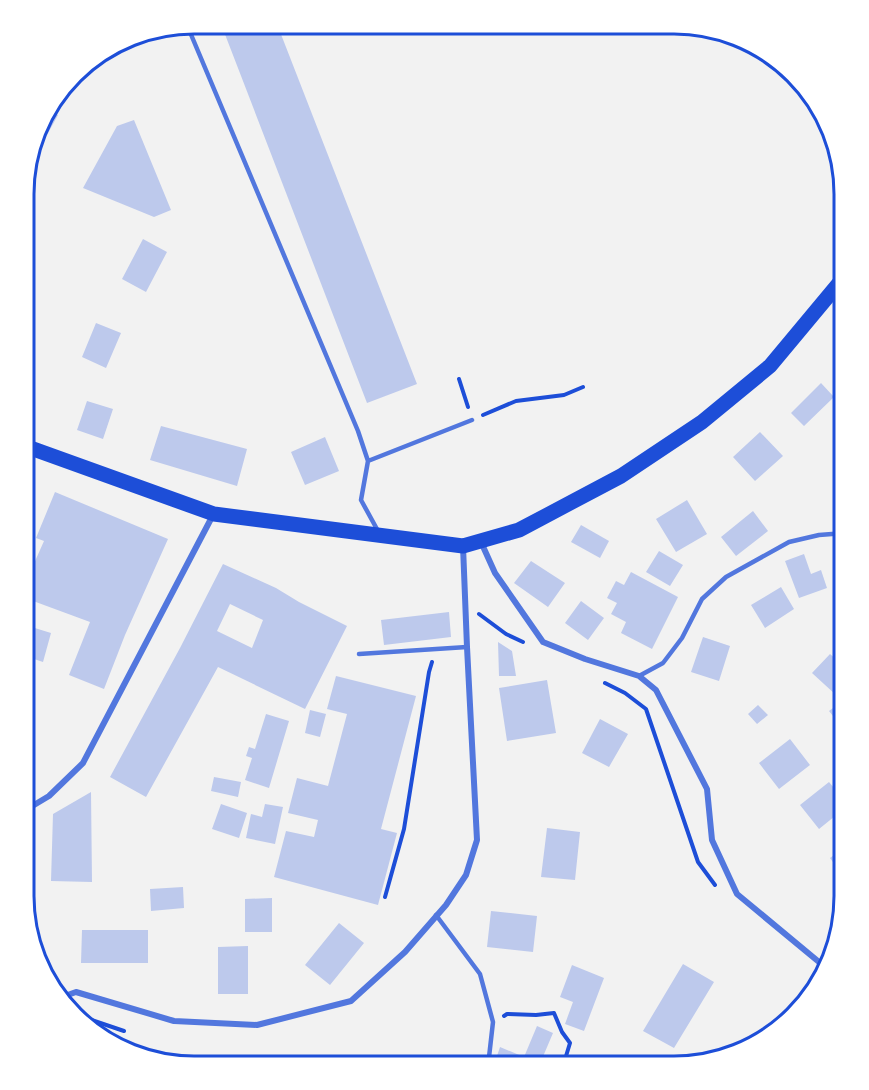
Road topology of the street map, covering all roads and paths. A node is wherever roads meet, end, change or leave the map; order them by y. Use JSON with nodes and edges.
{"nodes":[{"id":1,"x":191,"y":34,"type":"edge"},
{"id":2,"x":834,"y":289,"type":"edge"},
{"id":3,"x":459,"y":379,"type":"dead end"},
{"id":4,"x":582,"y":387,"type":"dead end"},
{"id":5,"x":472,"y":420,"type":"junction"},
{"id":6,"x":34,"y":449,"type":"edge"},
{"id":7,"x":368,"y":461,"type":"junction"},
{"id":8,"x":214,"y":514,"type":"junction"},
{"id":9,"x":834,"y":534,"type":"edge"},
{"id":10,"x":380,"y":536,"type":"junction"},
{"id":11,"x":481,"y":541,"type":"junction"},
{"id":12,"x":463,"y":546,"type":"junction"},
{"id":13,"x":478,"y":613,"type":"dead end"},
{"id":14,"x":526,"y":643,"type":"dead end"},
{"id":15,"x":466,"y":646,"type":"junction"},
{"id":16,"x":436,"y":648,"type":"junction"},
{"id":17,"x":359,"y":654,"type":"dead end"},
{"id":18,"x":639,"y":676,"type":"junction"},
{"id":19,"x":605,"y":683,"type":"dead end"},
{"id":20,"x":34,"y":806,"type":"edge"},
{"id":21,"x":721,"y":893,"type":"dead end"},
{"id":22,"x":385,"y":897,"type":"dead end"},
{"id":23,"x":436,"y":915,"type":"junction"},
{"id":24,"x":819,"y":962,"type":"edge"},
{"id":25,"x":69,"y":994,"type":"edge"},
{"id":26,"x":96,"y":1022,"type":"edge"},
{"id":27,"x":493,"y":1022,"type":"junction"},
{"id":28,"x":124,"y":1031,"type":"dead end"},
{"id":29,"x":489,"y":1055,"type":"edge"},
{"id":30,"x":566,"y":1055,"type":"edge"}],
"edges":[{"from":1,"to":7,"type":"lane"},
{"from":2,"to":11,"type":"main road"},
{"from":3,"to":5,"type":"path"},
{"from":4,"to":5,"type":"path"},
{"from":5,"to":7,"type":"lane"},
{"from":6,"to":8,"type":"main road"},
{"from":7,"to":10,"type":"lane"},
{"from":8,"to":10,"type":"main road"},
{"from":8,"to":20,"type":"street"},
{"from":9,"to":18,"type":"lane"},
{"from":10,"to":12,"type":"main road"},
{"from":11,"to":12,"type":"main road"},
{"from":11,"to":18,"type":"street"},
{"from":12,"to":15,"type":"street"},
{"from":13,"to":14,"type":"path"},
{"from":15,"to":16,"type":"lane"},
{"from":15,"to":23,"type":"street"},
{"from":16,"to":17,"type":"lane"},
{"from":16,"to":22,"type":"path"},
{"from":18,"to":24,"type":"street"},
{"from":19,"to":21,"type":"path"},
{"from":23,"to":25,"type":"street"},
{"from":23,"to":27,"type":"lane"},
{"from":26,"to":28,"type":"path"},
{"from":27,"to":29,"type":"lane"},
{"from":27,"to":30,"type":"path"}]}
